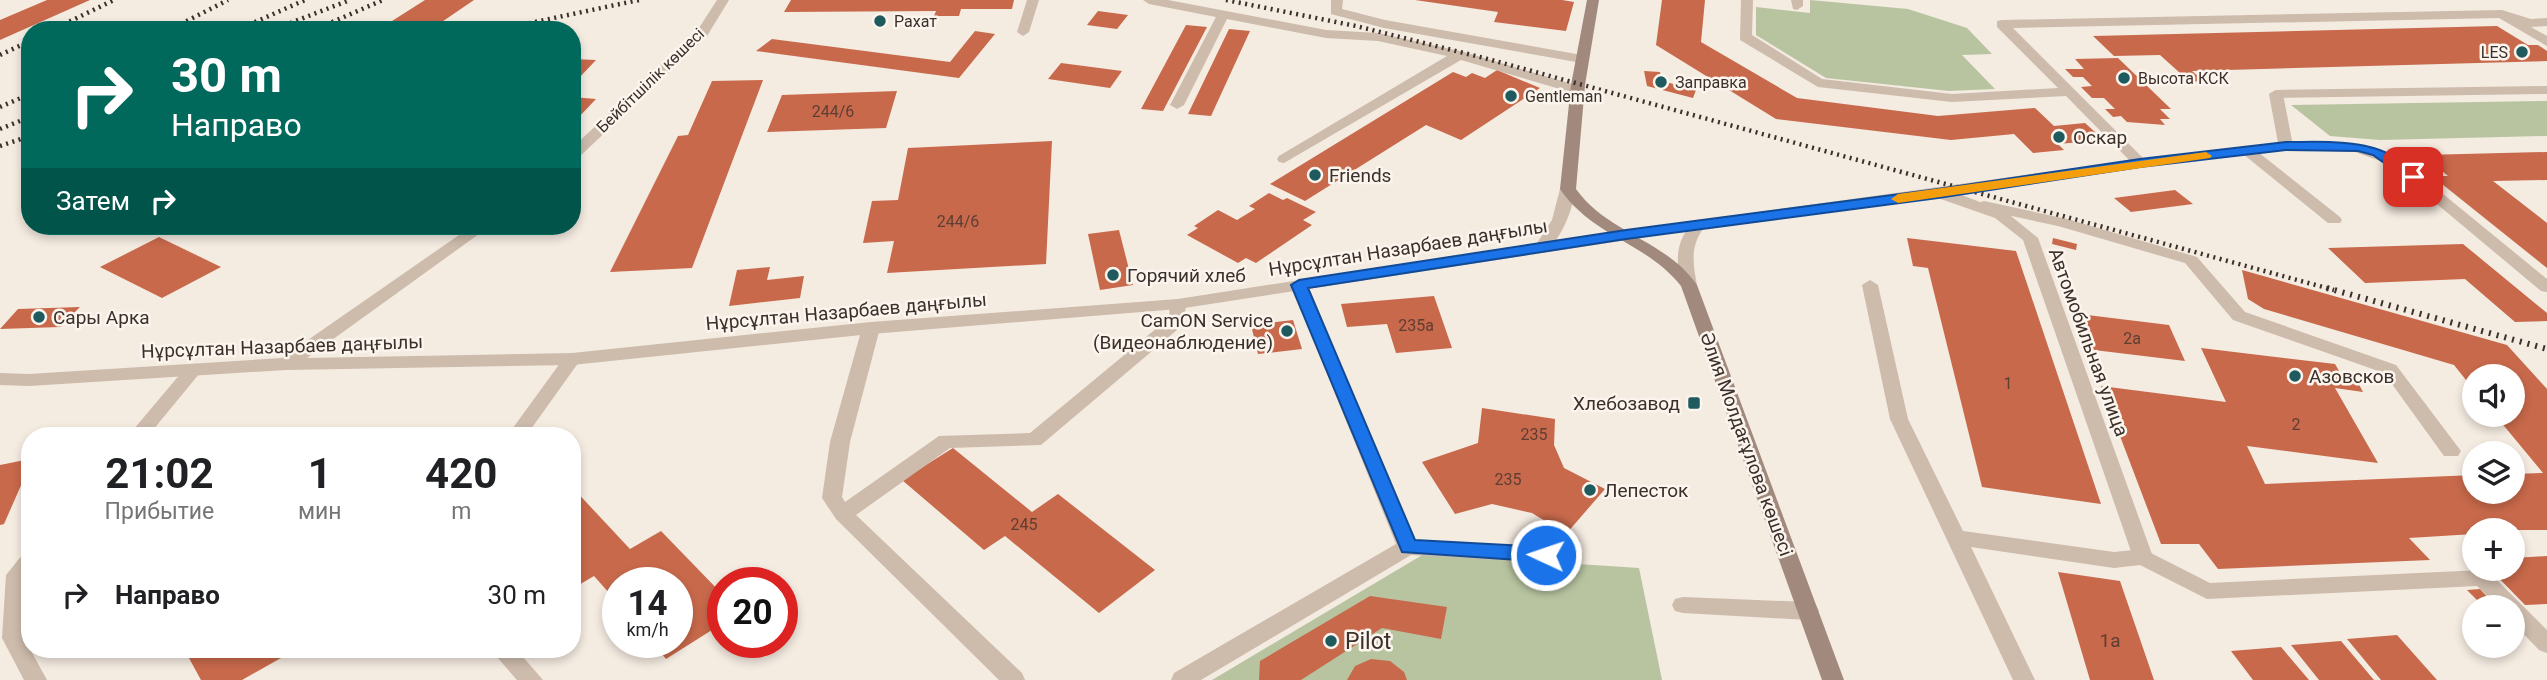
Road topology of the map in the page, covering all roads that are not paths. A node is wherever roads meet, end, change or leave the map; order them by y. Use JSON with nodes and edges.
{"nodes":[{"id":1,"x":723,"y":0,"type":"edge"},
{"id":2,"x":1033,"y":0,"type":"edge"},
{"id":3,"x":1149,"y":0,"type":"edge"},
{"id":4,"x":1337,"y":0,"type":"edge"},
{"id":5,"x":1592,"y":0,"type":"edge"},
{"id":6,"x":1746,"y":0,"type":"edge"},
{"id":7,"x":1224,"y":13,"type":"junction"},
{"id":8,"x":2502,"y":14,"type":"junction"},
{"id":9,"x":2547,"y":22,"type":"edge"},
{"id":10,"x":1023,"y":32,"type":"dead end"},
{"id":11,"x":2547,"y":41,"type":"edge"},
{"id":12,"x":1459,"y":55,"type":"junction"},
{"id":13,"x":1582,"y":59,"type":"junction"},
{"id":14,"x":1577,"y":90,"type":"junction"},
{"id":15,"x":2547,"y":90,"type":"edge"},
{"id":16,"x":2070,"y":93,"type":"junction"},
{"id":17,"x":1177,"y":106,"type":"dead end"},
{"id":18,"x":2286,"y":146,"type":"junction"},
{"id":19,"x":581,"y":147,"type":"edge"},
{"id":20,"x":2248,"y":151,"type":"junction"},
{"id":21,"x":1284,"y":159,"type":"dead end"},
{"id":22,"x":2140,"y":163,"type":"junction"},
{"id":23,"x":1568,"y":189,"type":"junction"},
{"id":24,"x":1938,"y":193,"type":"junction"},
{"id":25,"x":1984,"y":206,"type":"junction"},
{"id":26,"x":2334,"y":220,"type":"dead end"},
{"id":27,"x":1698,"y":225,"type":"junction"},
{"id":28,"x":1626,"y":234,"type":"junction"},
{"id":29,"x":469,"y":235,"type":"edge"},
{"id":30,"x":1542,"y":247,"type":"junction"},
{"id":31,"x":1299,"y":285,"type":"junction"},
{"id":32,"x":1689,"y":285,"type":"junction"},
{"id":33,"x":1870,"y":285,"type":"dead end"},
{"id":34,"x":2547,"y":287,"type":"edge"},
{"id":35,"x":1178,"y":304,"type":"junction"},
{"id":36,"x":871,"y":328,"type":"junction"},
{"id":37,"x":572,"y":359,"type":"junction"},
{"id":38,"x":286,"y":364,"type":"junction"},
{"id":39,"x":193,"y":370,"type":"junction"},
{"id":40,"x":0,"y":379,"type":"edge"},
{"id":41,"x":145,"y":427,"type":"edge"},
{"id":42,"x":523,"y":427,"type":"edge"},
{"id":43,"x":2451,"y":451,"type":"dead end"},
{"id":44,"x":844,"y":514,"type":"junction"},
{"id":45,"x":1954,"y":537,"type":"junction"},
{"id":46,"x":1408,"y":547,"type":"junction"},
{"id":47,"x":1546,"y":555,"type":"dead end"},
{"id":48,"x":2143,"y":558,"type":"junction"},
{"id":49,"x":21,"y":570,"type":"edge"},
{"id":50,"x":2499,"y":595,"type":"edge"},
{"id":51,"x":1683,"y":606,"type":"dead end"},
{"id":52,"x":1808,"y":611,"type":"junction"},
{"id":53,"x":2525,"y":621,"type":"edge"},
{"id":54,"x":2547,"y":644,"type":"edge"},
{"id":55,"x":21,"y":653,"type":"edge"},
{"id":56,"x":24,"y":658,"type":"edge"},
{"id":57,"x":510,"y":658,"type":"edge"},
{"id":58,"x":36,"y":680,"type":"edge"},
{"id":59,"x":532,"y":680,"type":"edge"},
{"id":60,"x":1014,"y":680,"type":"edge"},
{"id":61,"x":1181,"y":680,"type":"edge"},
{"id":62,"x":1833,"y":680,"type":"edge"},
{"id":63,"x":2024,"y":680,"type":"edge"}],
"edges":[{"from":1,"to":19,"type":"street","name":"Бейбітшілік көшесі"},
{"from":2,"to":10,"type":"street"},
{"from":3,"to":7,"type":"street"},
{"from":4,"to":13,"type":"street"},
{"from":5,"to":13,"type":"main road"},
{"from":6,"to":16,"type":"street"},
{"from":7,"to":12,"type":"street"},
{"from":7,"to":17,"type":"street"},
{"from":8,"to":9,"type":"street"},
{"from":8,"to":11,"type":"street"},
{"from":8,"to":16,"type":"street"},
{"from":12,"to":14,"type":"street"},
{"from":12,"to":21,"type":"street"},
{"from":13,"to":14,"type":"main road"},
{"from":14,"to":23,"type":"main road"},
{"from":15,"to":18,"type":"street"},
{"from":16,"to":22,"type":"street"},
{"from":18,"to":20,"type":"street","name":"Нұрсұлтан Назарбаев даңғылы"},
{"from":18,"to":34,"type":"street","name":"Нұрсұлтан Назарбаев даңғылы"},
{"from":20,"to":22,"type":"street","name":"Нұрсұлтан Назарбаев даңғылы"},
{"from":20,"to":26,"type":"street"},
{"from":22,"to":24,"type":"street","name":"Нұрсұлтан Назарбаев даңғылы"},
{"from":23,"to":28,"type":"main road","name":"Әлия Молдағұлова көшесі"},
{"from":23,"to":30,"type":"street"},
{"from":24,"to":25,"type":"street","name":"Автомобильная улица"},
{"from":24,"to":27,"type":"street","name":"Нұрсұлтан Назарбаев даңғылы"},
{"from":25,"to":43,"type":"street"},
{"from":25,"to":48,"type":"street","name":"Автомобильная улица"},
{"from":27,"to":28,"type":"street","name":"Нұрсұлтан Назарбаев даңғылы"},
{"from":27,"to":32,"type":"street"},
{"from":28,"to":30,"type":"street","name":"Нұрсұлтан Назарбаев даңғылы"},
{"from":28,"to":32,"type":"main road","name":"Әлия Молдағұлова көшесі"},
{"from":29,"to":38,"type":"street"},
{"from":30,"to":31,"type":"street","name":"Нұрсұлтан Назарбаев даңғылы"},
{"from":31,"to":35,"type":"street","name":"Нұрсұлтан Назарбаев даңғылы"},
{"from":31,"to":46,"type":"street"},
{"from":32,"to":52,"type":"main road","name":"Әлия Молдағұлова көшесі"},
{"from":33,"to":45,"type":"street"},
{"from":35,"to":36,"type":"street","name":"Нұрсұлтан Назарбаев даңғылы"},
{"from":35,"to":44,"type":"street"},
{"from":36,"to":37,"type":"street","name":"Нұрсұлтан Назарбаев даңғылы"},
{"from":36,"to":44,"type":"street"},
{"from":37,"to":38,"type":"street","name":"Нұрсұлтан Назарбаев даңғылы"},
{"from":37,"to":42,"type":"street"},
{"from":38,"to":39,"type":"street","name":"Нұрсұлтан Назарбаев даңғылы"},
{"from":39,"to":40,"type":"street","name":"Нұрсұлтан Назарбаев даңғылы"},
{"from":39,"to":41,"type":"street"},
{"from":44,"to":60,"type":"street"},
{"from":45,"to":48,"type":"street"},
{"from":45,"to":63,"type":"street"},
{"from":46,"to":47,"type":"street"},
{"from":46,"to":61,"type":"street"},
{"from":48,"to":50,"type":"street"},
{"from":49,"to":55,"type":"street"},
{"from":51,"to":52,"type":"street"},
{"from":52,"to":62,"type":"main road","name":"Әлия Молдағұлова көшесі"},
{"from":53,"to":54,"type":"street"},
{"from":56,"to":58,"type":"street"},
{"from":57,"to":59,"type":"street"}]}
